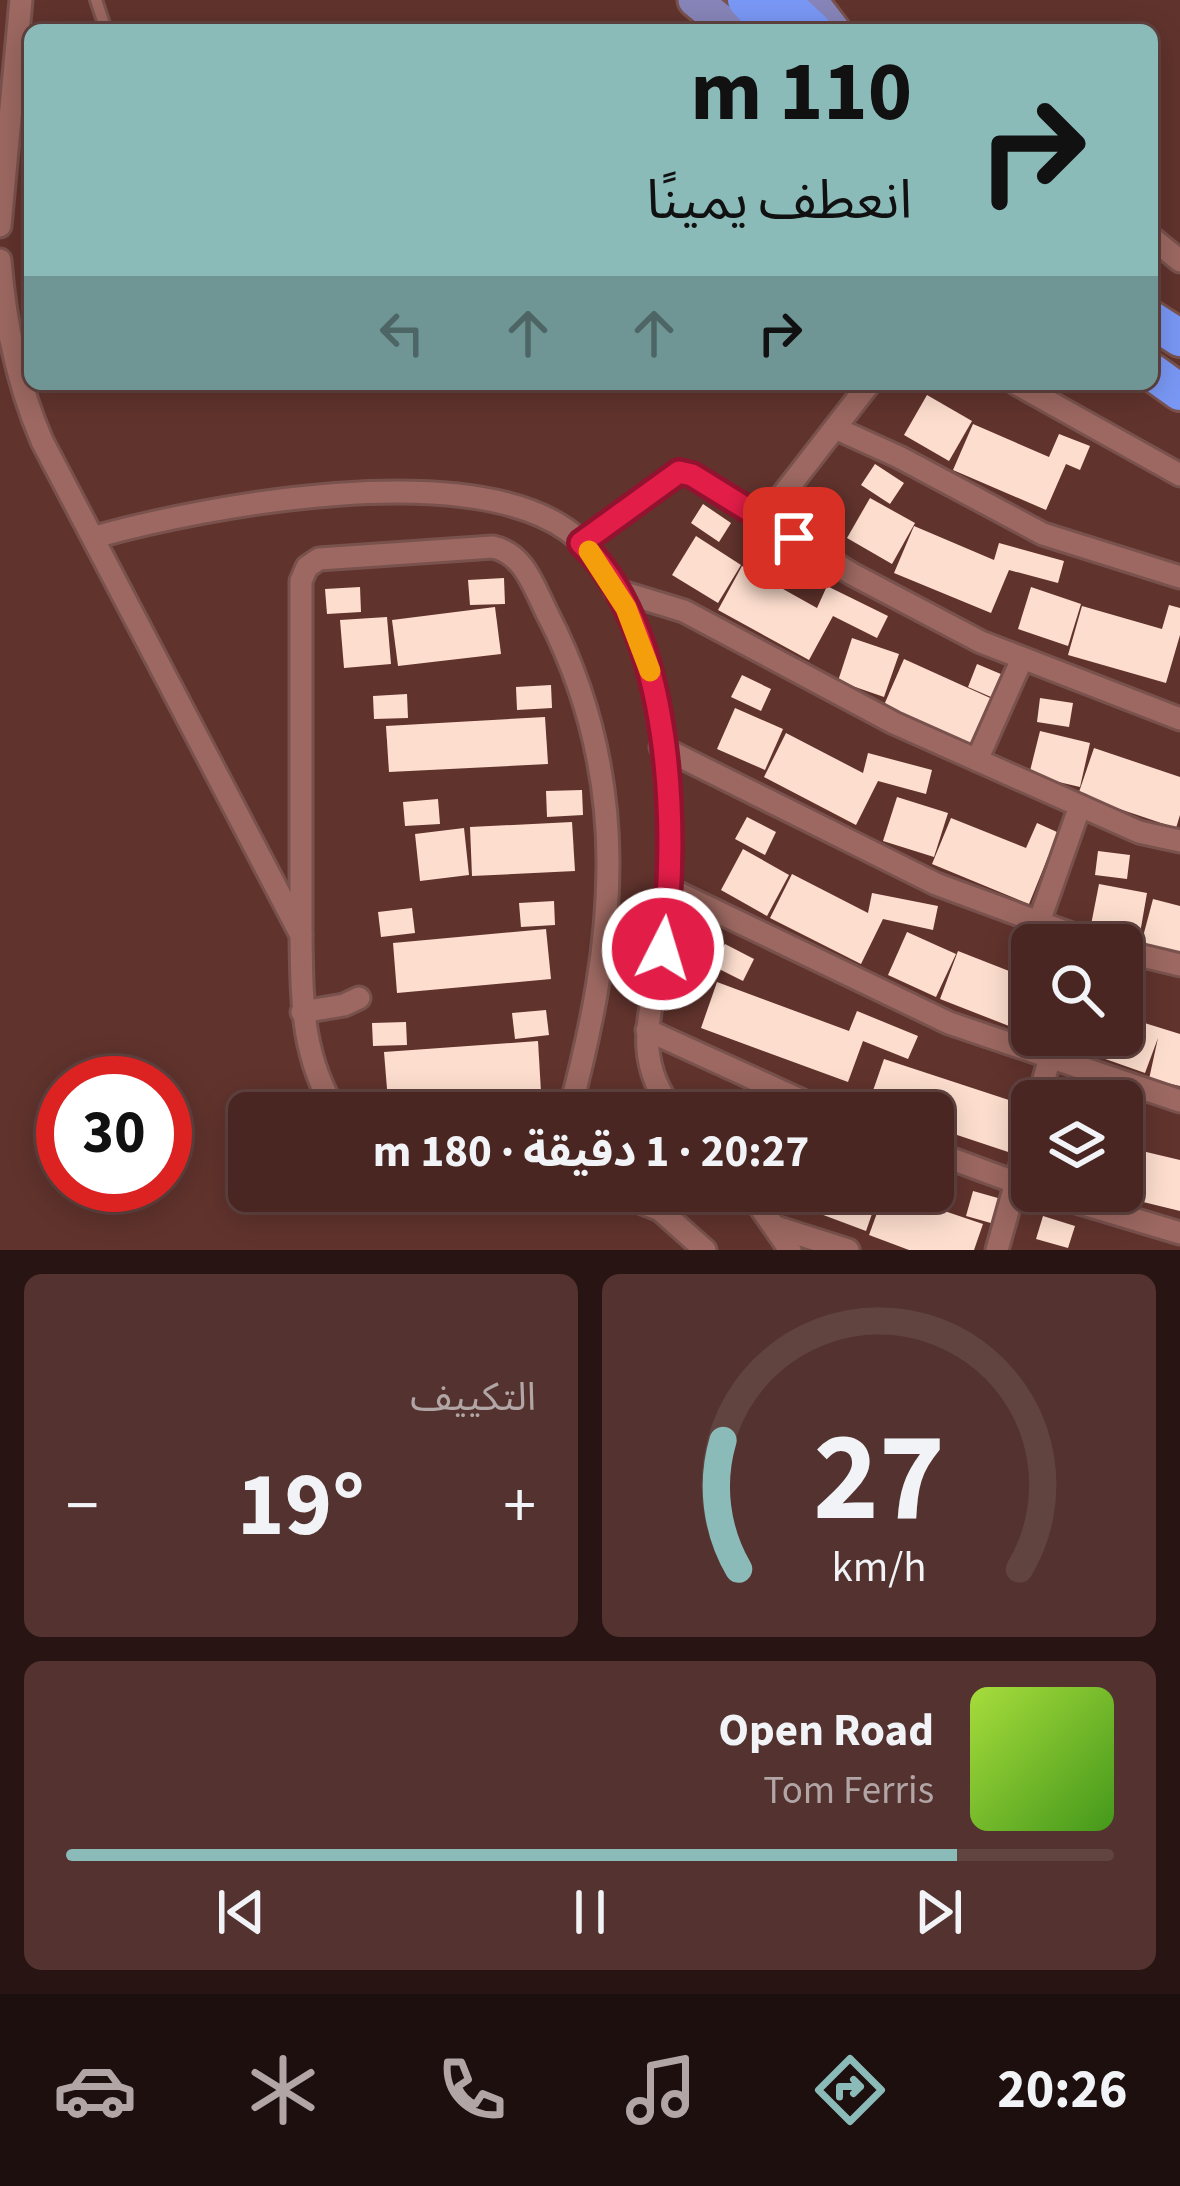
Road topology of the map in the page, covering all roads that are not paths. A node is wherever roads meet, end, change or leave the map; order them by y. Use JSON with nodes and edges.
{"nodes":[{"id":1,"x":22,"y":0,"type":"edge"},
{"id":2,"x":695,"y":0,"type":"edge"},
{"id":3,"x":746,"y":0,"type":"edge"},
{"id":4,"x":781,"y":0,"type":"edge"},
{"id":5,"x":810,"y":0,"type":"edge"},
{"id":6,"x":725,"y":24,"type":"edge"},
{"id":7,"x":768,"y":24,"type":"edge"},
{"id":8,"x":807,"y":24,"type":"edge"},
{"id":9,"x":828,"y":24,"type":"edge"},
{"id":10,"x":0,"y":226,"type":"edge"},
{"id":11,"x":0,"y":260,"type":"edge"},
{"id":12,"x":864,"y":390,"type":"edge"},
{"id":13,"x":1028,"y":390,"type":"edge"},
{"id":14,"x":835,"y":428,"type":"junction"},
{"id":15,"x":1180,"y":475,"type":"edge"},
{"id":16,"x":764,"y":519,"type":"junction"},
{"id":17,"x":95,"y":537,"type":"junction"},
{"id":18,"x":581,"y":543,"type":"junction"},
{"id":19,"x":1180,"y":577,"type":"edge"},
{"id":20,"x":615,"y":590,"type":"junction"},
{"id":21,"x":1022,"y":659,"type":"junction"},
{"id":22,"x":1180,"y":719,"type":"edge"},
{"id":23,"x":661,"y":748,"type":"junction"},
{"id":24,"x":977,"y":760,"type":"junction"},
{"id":25,"x":1080,"y":806,"type":"junction"},
{"id":26,"x":1180,"y":841,"type":"edge"},
{"id":27,"x":668,"y":888,"type":"junction"},
{"id":28,"x":293,"y":904,"type":"junction"},
{"id":29,"x":1039,"y":922,"type":"junction"},
{"id":30,"x":1044,"y":924,"type":"edge"},
{"id":31,"x":1143,"y":956,"type":"edge"},
{"id":32,"x":1180,"y":965,"type":"edge"},
{"id":33,"x":359,"y":998,"type":"dead end"},
{"id":34,"x":302,"y":1012,"type":"junction"},
{"id":35,"x":647,"y":1030,"type":"junction"},
{"id":36,"x":1011,"y":1037,"type":"edge"},
{"id":37,"x":1076,"y":1056,"type":"edge"},
{"id":38,"x":323,"y":1092,"type":"edge"},
{"id":39,"x":573,"y":1092,"type":"edge"},
{"id":40,"x":658,"y":1092,"type":"edge"},
{"id":41,"x":783,"y":1092,"type":"edge"},
{"id":42,"x":1180,"y":1101,"type":"edge"},
{"id":43,"x":954,"y":1160,"type":"edge"},
{"id":44,"x":1011,"y":1181,"type":"edge"},
{"id":45,"x":662,"y":1212,"type":"edge"},
{"id":46,"x":765,"y":1212,"type":"edge"},
{"id":47,"x":1017,"y":1212,"type":"edge"},
{"id":48,"x":1112,"y":1212,"type":"edge"},
{"id":49,"x":776,"y":1227,"type":"junction"},
{"id":50,"x":1180,"y":1232,"type":"edge"},
{"id":51,"x":705,"y":1250,"type":"edge"},
{"id":52,"x":790,"y":1250,"type":"edge"},
{"id":53,"x":848,"y":1250,"type":"edge"},
{"id":54,"x":997,"y":1250,"type":"edge"}],
"edges":[{"from":1,"to":10,"type":"street"},
{"from":2,"to":6,"type":"main road"},
{"from":3,"to":7,"type":"highway"},
{"from":4,"to":8,"type":"highway"},
{"from":5,"to":9,"type":"main road"},
{"from":11,"to":17,"type":"street"},
{"from":12,"to":14,"type":"street"},
{"from":13,"to":15,"type":"street"},
{"from":14,"to":16,"type":"street"},
{"from":14,"to":19,"type":"street"},
{"from":16,"to":18,"type":"street"},
{"from":16,"to":21,"type":"street"},
{"from":17,"to":18,"type":"street"},
{"from":17,"to":28,"type":"street"},
{"from":18,"to":20,"type":"street"},
{"from":20,"to":23,"type":"street"},
{"from":20,"to":24,"type":"street"},
{"from":21,"to":22,"type":"street"},
{"from":21,"to":24,"type":"street"},
{"from":23,"to":27,"type":"street"},
{"from":23,"to":29,"type":"street"},
{"from":24,"to":25,"type":"street"},
{"from":25,"to":26,"type":"street"},
{"from":25,"to":29,"type":"street"},
{"from":27,"to":35,"type":"street"},
{"from":27,"to":36,"type":"street"},
{"from":28,"to":34,"type":"street"},
{"from":28,"to":39,"type":"street"},
{"from":29,"to":30,"type":"street"},
{"from":31,"to":32,"type":"street"},
{"from":33,"to":34,"type":"street"},
{"from":34,"to":38,"type":"street"},
{"from":35,"to":40,"type":"street"},
{"from":35,"to":41,"type":"street"},
{"from":37,"to":42,"type":"street"},
{"from":43,"to":44,"type":"street"},
{"from":45,"to":51,"type":"street"},
{"from":46,"to":49,"type":"street"},
{"from":47,"to":54,"type":"street"},
{"from":48,"to":50,"type":"street"},
{"from":49,"to":52,"type":"street"},
{"from":49,"to":53,"type":"street"}]}
